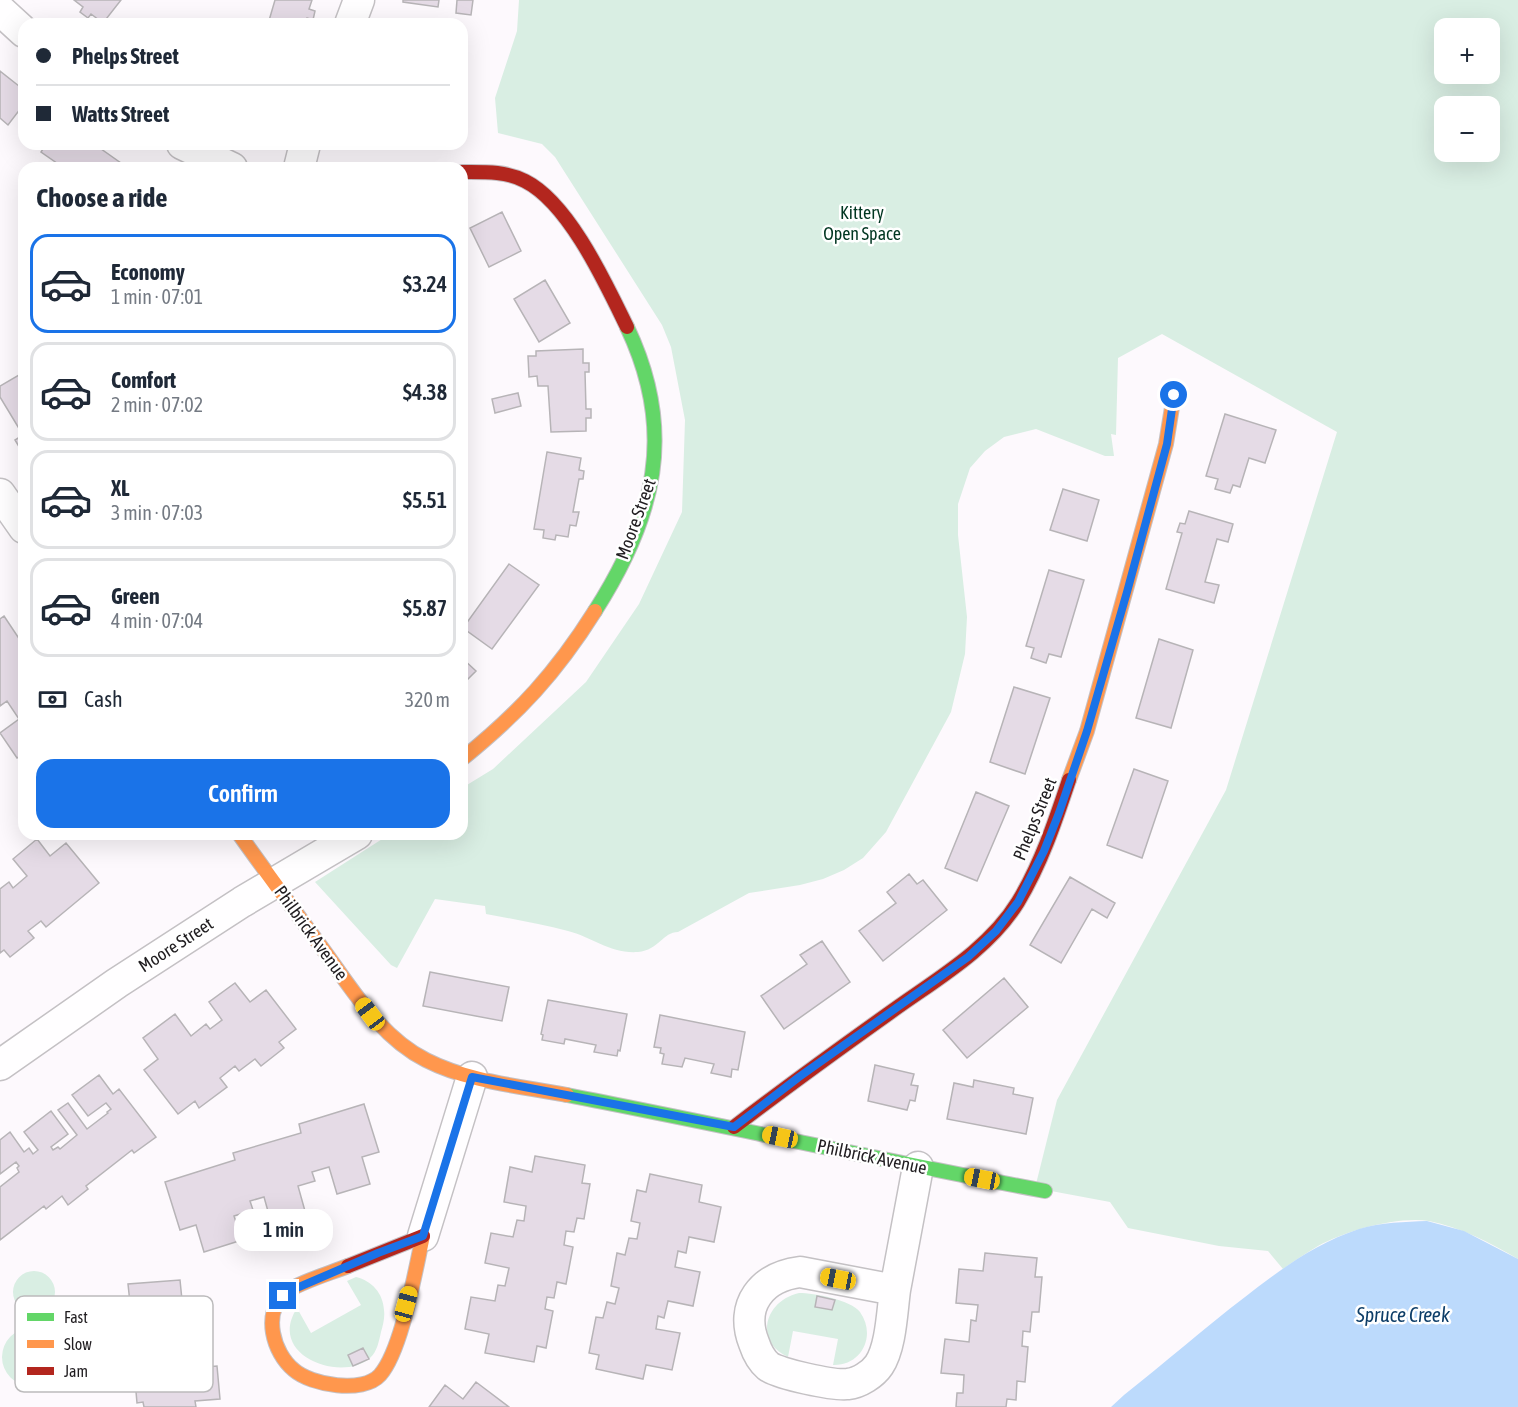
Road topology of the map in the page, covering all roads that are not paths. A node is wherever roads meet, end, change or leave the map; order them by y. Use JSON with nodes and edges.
{"nodes":[{"id":1,"x":359,"y":0,"type":"edge"},
{"id":2,"x":0,"y":10,"type":"edge"},
{"id":3,"x":352,"y":18,"type":"edge"},
{"id":4,"x":18,"y":26,"type":"edge"},
{"id":5,"x":194,"y":150,"type":"edge"},
{"id":6,"x":220,"y":162,"type":"edge"},
{"id":7,"x":468,"y":172,"type":"edge"},
{"id":8,"x":1174,"y":395,"type":"dead end"},
{"id":9,"x":468,"y":754,"type":"edge"},
{"id":10,"x":243,"y":840,"type":"edge"},
{"id":11,"x":347,"y":840,"type":"edge"},
{"id":12,"x":274,"y":883,"type":"junction"},
{"id":13,"x":0,"y":1065,"type":"edge"},
{"id":14,"x":472,"y":1077,"type":"junction"},
{"id":15,"x":734,"y":1127,"type":"junction"},
{"id":16,"x":918,"y":1167,"type":"junction"},
{"id":17,"x":1045,"y":1191,"type":"dead end"},
{"id":18,"x":423,"y":1236,"type":"junction"},
{"id":19,"x":895,"y":1290,"type":"junction"}],
"edges":[{"from":1,"to":3,"type":"street"},
{"from":2,"to":4,"type":"street"},
{"from":5,"to":6,"type":"street"},
{"from":7,"to":9,"type":"street","name":"Moore Street"},
{"from":8,"to":15,"type":"street","name":"Phelps Street"},
{"from":10,"to":12,"type":"street","name":"Philbrick Avenue"},
{"from":11,"to":12,"type":"street","name":"Moore Street"},
{"from":12,"to":13,"type":"street","name":"Moore Street"},
{"from":12,"to":14,"type":"street","name":"Philbrick Avenue"},
{"from":14,"to":15,"type":"street","name":"Philbrick Avenue"},
{"from":14,"to":18,"type":"street"},
{"from":15,"to":16,"type":"street","name":"Philbrick Avenue"},
{"from":16,"to":17,"type":"street","name":"Philbrick Avenue"},
{"from":16,"to":19,"type":"street"},
{"from":18,"to":18,"type":"street"},
{"from":19,"to":19,"type":"street"}]}
